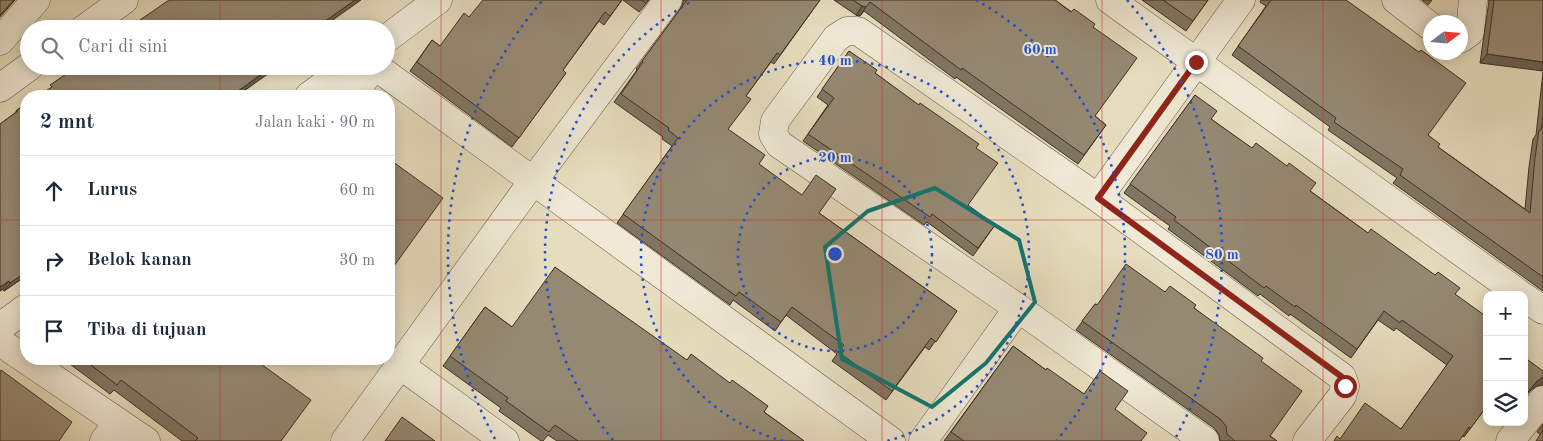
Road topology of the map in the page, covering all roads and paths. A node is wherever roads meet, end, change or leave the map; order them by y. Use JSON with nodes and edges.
{"nodes":[{"id":1,"x":36,"y":0,"type":"edge"},
{"id":2,"x":124,"y":0,"type":"edge"},
{"id":3,"x":438,"y":0,"type":"edge"},
{"id":4,"x":668,"y":0,"type":"edge"},
{"id":5,"x":1110,"y":0,"type":"edge"},
{"id":6,"x":1241,"y":0,"type":"edge"},
{"id":7,"x":1396,"y":0,"type":"edge"},
{"id":8,"x":1473,"y":0,"type":"edge"},
{"id":9,"x":96,"y":20,"type":"edge"},
{"id":10,"x":1423,"y":21,"type":"edge"},
{"id":11,"x":395,"y":32,"type":"edge"},
{"id":12,"x":1468,"y":33,"type":"edge"},
{"id":13,"x":0,"y":41,"type":"edge"},
{"id":14,"x":1196,"y":62,"type":"junction"},
{"id":15,"x":20,"y":73,"type":"edge"},
{"id":16,"x":338,"y":75,"type":"edge"},
{"id":17,"x":367,"y":75,"type":"edge"},
{"id":18,"x":386,"y":75,"type":"edge"},
{"id":19,"x":0,"y":88,"type":"edge"},
{"id":20,"x":318,"y":90,"type":"edge"},
{"id":21,"x":356,"y":90,"type":"edge"},
{"id":22,"x":533,"y":181,"type":"junction"},
{"id":23,"x":1098,"y":198,"type":"junction"},
{"id":24,"x":1516,"y":291,"type":"edge"},
{"id":25,"x":1528,"y":300,"type":"edge"},
{"id":26,"x":1018,"y":308,"type":"junction"},
{"id":27,"x":1543,"y":310,"type":"edge"},
{"id":28,"x":20,"y":312,"type":"edge"},
{"id":29,"x":0,"y":327,"type":"edge"},
{"id":30,"x":0,"y":342,"type":"edge"},
{"id":31,"x":20,"y":358,"type":"edge"},
{"id":32,"x":29,"y":365,"type":"edge"},
{"id":33,"x":400,"y":366,"type":"junction"},
{"id":34,"x":1543,"y":400,"type":"edge"},
{"id":35,"x":111,"y":431,"type":"edge"},
{"id":36,"x":146,"y":441,"type":"edge"},
{"id":37,"x":344,"y":441,"type":"edge"},
{"id":38,"x":505,"y":441,"type":"edge"},
{"id":39,"x":891,"y":441,"type":"edge"},
{"id":40,"x":924,"y":441,"type":"edge"},
{"id":41,"x":1205,"y":441,"type":"edge"},
{"id":42,"x":1307,"y":441,"type":"edge"},
{"id":43,"x":1510,"y":441,"type":"edge"}],
"edges":[{"from":1,"to":13,"type":"street"},
{"from":2,"to":9,"type":"street"},
{"from":3,"to":11,"type":"street"},
{"from":4,"to":22,"type":"street"},
{"from":5,"to":14,"type":"street"},
{"from":6,"to":14,"type":"street"},
{"from":7,"to":10,"type":"street"},
{"from":8,"to":12,"type":"street"},
{"from":14,"to":23,"type":"street"},
{"from":14,"to":24,"type":"street"},
{"from":15,"to":19,"type":"street"},
{"from":16,"to":20,"type":"street"},
{"from":17,"to":21,"type":"street"},
{"from":18,"to":22,"type":"street"},
{"from":22,"to":33,"type":"street"},
{"from":22,"to":39,"type":"street"},
{"from":23,"to":26,"type":"street"},
{"from":23,"to":42,"type":"street"},
{"from":25,"to":27,"type":"street"},
{"from":26,"to":40,"type":"street"},
{"from":26,"to":41,"type":"street"},
{"from":28,"to":29,"type":"street"},
{"from":30,"to":31,"type":"street"},
{"from":32,"to":35,"type":"street"},
{"from":33,"to":37,"type":"street"},
{"from":33,"to":38,"type":"street"},
{"from":34,"to":43,"type":"street"},
{"from":35,"to":36,"type":"street"}]}
